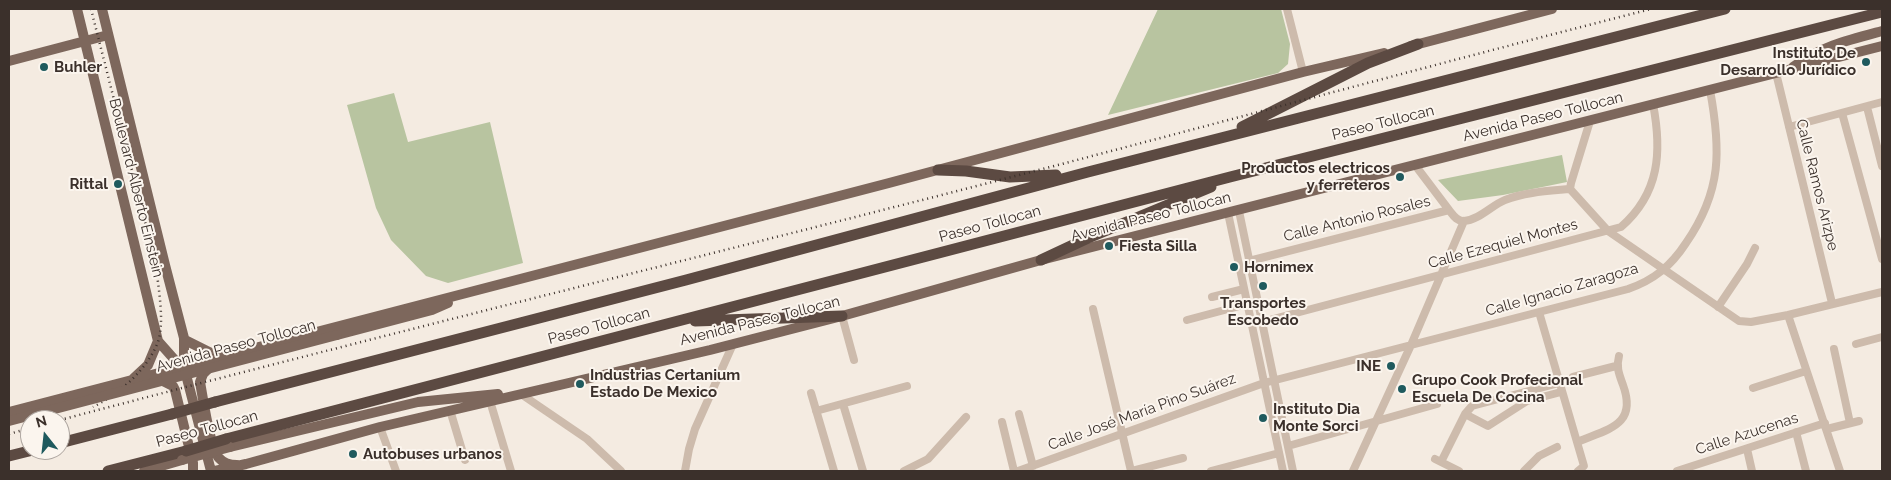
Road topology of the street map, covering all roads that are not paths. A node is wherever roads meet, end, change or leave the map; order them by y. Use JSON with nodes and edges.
{"nodes":[{"id":1,"x":77,"y":9,"type":"edge"},
{"id":2,"x":102,"y":9,"type":"edge"},
{"id":3,"x":1287,"y":9,"type":"edge"},
{"id":4,"x":1552,"y":9,"type":"edge"},
{"id":5,"x":1725,"y":9,"type":"edge"},
{"id":6,"x":1882,"y":12,"type":"edge"},
{"id":7,"x":1882,"y":31,"type":"edge"},
{"id":8,"x":108,"y":35,"type":"junction"},
{"id":9,"x":84,"y":41,"type":"junction"},
{"id":10,"x":1418,"y":44,"type":"junction"},
{"id":11,"x":1882,"y":46,"type":"edge"},
{"id":12,"x":9,"y":61,"type":"edge"},
{"id":13,"x":1788,"y":70,"type":"junction"},
{"id":14,"x":1303,"y":72,"type":"junction"},
{"id":15,"x":1776,"y":73,"type":"junction"},
{"id":16,"x":1710,"y":90,"type":"junction"},
{"id":17,"x":1882,"y":102,"type":"edge"},
{"id":18,"x":1653,"y":104,"type":"junction"},
{"id":19,"x":1867,"y":107,"type":"junction"},
{"id":20,"x":1842,"y":113,"type":"junction"},
{"id":21,"x":1590,"y":121,"type":"junction"},
{"id":22,"x":1788,"y":127,"type":"junction"},
{"id":23,"x":1218,"y":138,"type":"junction"},
{"id":24,"x":1415,"y":165,"type":"junction"},
{"id":25,"x":1882,"y":166,"type":"edge"},
{"id":26,"x":938,"y":170,"type":"junction"},
{"id":27,"x":1088,"y":172,"type":"junction"},
{"id":28,"x":1230,"y":177,"type":"junction"},
{"id":29,"x":1570,"y":189,"type":"junction"},
{"id":30,"x":1449,"y":210,"type":"junction"},
{"id":31,"x":1233,"y":212,"type":"junction"},
{"id":32,"x":1464,"y":221,"type":"junction"},
{"id":33,"x":1608,"y":231,"type":"junction"},
{"id":34,"x":1755,"y":248,"type":"dead end"},
{"id":35,"x":1882,"y":259,"type":"edge"},
{"id":36,"x":1041,"y":260,"type":"junction"},
{"id":37,"x":1249,"y":261,"type":"junction"},
{"id":38,"x":1666,"y":269,"type":"junction"},
{"id":39,"x":1443,"y":274,"type":"junction"},
{"id":40,"x":1244,"y":289,"type":"junction"},
{"id":41,"x":469,"y":292,"type":"junction"},
{"id":42,"x":1882,"y":292,"type":"edge"},
{"id":43,"x":1212,"y":297,"type":"dead end"},
{"id":44,"x":1832,"y":303,"type":"junction"},
{"id":45,"x":1247,"y":304,"type":"junction"},
{"id":46,"x":1718,"y":307,"type":"junction"},
{"id":47,"x":1093,"y":309,"type":"dead end"},
{"id":48,"x":1539,"y":312,"type":"junction"},
{"id":49,"x":1788,"y":315,"type":"junction"},
{"id":50,"x":842,"y":316,"type":"junction"},
{"id":51,"x":1187,"y":320,"type":"dead end"},
{"id":52,"x":676,"y":322,"type":"junction"},
{"id":53,"x":1262,"y":322,"type":"junction"},
{"id":54,"x":1882,"y":337,"type":"edge"},
{"id":55,"x":185,"y":340,"type":"junction"},
{"id":56,"x":158,"y":341,"type":"junction"},
{"id":57,"x":733,"y":344,"type":"junction"},
{"id":58,"x":1856,"y":344,"type":"dead end"},
{"id":59,"x":1411,"y":345,"type":"junction"},
{"id":60,"x":1834,"y":348,"type":"dead end"},
{"id":61,"x":1619,"y":356,"type":"dead end"},
{"id":62,"x":219,"y":357,"type":"junction"},
{"id":63,"x":854,"y":360,"type":"dead end"},
{"id":64,"x":1616,"y":366,"type":"junction"},
{"id":65,"x":183,"y":367,"type":"junction"},
{"id":66,"x":1806,"y":371,"type":"junction"},
{"id":67,"x":149,"y":376,"type":"junction"},
{"id":68,"x":1573,"y":378,"type":"dead end"},
{"id":69,"x":1275,"y":380,"type":"junction"},
{"id":70,"x":130,"y":381,"type":"junction"},
{"id":71,"x":1558,"y":382,"type":"junction"},
{"id":72,"x":1264,"y":383,"type":"junction"},
{"id":73,"x":907,"y":386,"type":"dead end"},
{"id":74,"x":1753,"y":388,"type":"dead end"},
{"id":75,"x":1529,"y":390,"type":"junction"},
{"id":76,"x":1561,"y":392,"type":"junction"},
{"id":77,"x":522,"y":394,"type":"junction"},
{"id":78,"x":811,"y":394,"type":"dead end"},
{"id":79,"x":1532,"y":399,"type":"junction"},
{"id":80,"x":490,"y":401,"type":"junction"},
{"id":81,"x":843,"y":404,"type":"junction"},
{"id":82,"x":1437,"y":404,"type":"dead end"},
{"id":83,"x":450,"y":410,"type":"junction"},
{"id":84,"x":816,"y":411,"type":"junction"},
{"id":85,"x":9,"y":412,"type":"edge"},
{"id":86,"x":1019,"y":414,"type":"dead end"},
{"id":87,"x":1465,"y":414,"type":"junction"},
{"id":88,"x":966,"y":417,"type":"dead end"},
{"id":89,"x":1378,"y":420,"type":"junction"},
{"id":90,"x":9,"y":421,"type":"edge"},
{"id":91,"x":1859,"y":421,"type":"dead end"},
{"id":92,"x":1002,"y":422,"type":"dead end"},
{"id":93,"x":1850,"y":423,"type":"junction"},
{"id":94,"x":1826,"y":426,"type":"junction"},
{"id":95,"x":380,"y":427,"type":"junction"},
{"id":96,"x":1796,"y":432,"type":"junction"},
{"id":97,"x":1122,"y":434,"type":"junction"},
{"id":98,"x":70,"y":440,"type":"edge"},
{"id":99,"x":1577,"y":442,"type":"junction"},
{"id":100,"x":228,"y":443,"type":"junction"},
{"id":101,"x":1288,"y":446,"type":"junction"},
{"id":102,"x":1556,"y":447,"type":"dead end"},
{"id":103,"x":1747,"y":449,"type":"junction"},
{"id":104,"x":1279,"y":453,"type":"junction"},
{"id":105,"x":184,"y":456,"type":"junction"},
{"id":106,"x":1183,"y":458,"type":"dead end"},
{"id":107,"x":465,"y":460,"type":"dead end"},
{"id":108,"x":1032,"y":466,"type":"junction"},
{"id":109,"x":245,"y":467,"type":"edge"},
{"id":110,"x":1696,"y":468,"type":"edge"},
{"id":111,"x":1581,"y":469,"type":"edge"},
{"id":112,"x":108,"y":471,"type":"edge"},
{"id":113,"x":144,"y":471,"type":"edge"},
{"id":114,"x":193,"y":471,"type":"edge"},
{"id":115,"x":206,"y":471,"type":"edge"},
{"id":116,"x":211,"y":471,"type":"edge"},
{"id":117,"x":215,"y":471,"type":"edge"},
{"id":118,"x":396,"y":471,"type":"edge"},
{"id":119,"x":511,"y":471,"type":"edge"},
{"id":120,"x":621,"y":471,"type":"edge"},
{"id":121,"x":685,"y":471,"type":"edge"},
{"id":122,"x":834,"y":471,"type":"edge"},
{"id":123,"x":863,"y":471,"type":"edge"},
{"id":124,"x":904,"y":471,"type":"edge"},
{"id":125,"x":1014,"y":471,"type":"edge"},
{"id":126,"x":1018,"y":471,"type":"edge"},
{"id":127,"x":1132,"y":471,"type":"edge"},
{"id":128,"x":1211,"y":471,"type":"edge"},
{"id":129,"x":1283,"y":471,"type":"edge"},
{"id":130,"x":1293,"y":471,"type":"edge"},
{"id":131,"x":1353,"y":471,"type":"edge"},
{"id":132,"x":1459,"y":471,"type":"edge"},
{"id":133,"x":1524,"y":471,"type":"edge"},
{"id":134,"x":1677,"y":471,"type":"edge"},
{"id":135,"x":1752,"y":471,"type":"edge"},
{"id":136,"x":1806,"y":471,"type":"edge"},
{"id":137,"x":1840,"y":471,"type":"edge"}],
"edges":[{"from":1,"to":9,"type":"main road","name":"Boulevard Alberto Einstein"},
{"from":2,"to":8,"type":"main road","name":"Boulevard Alberto Einstein"},
{"from":3,"to":14,"type":"street"},
{"from":4,"to":10,"type":"main road","name":"Avenida Paseo Tollocan"},
{"from":5,"to":23,"type":"highway","name":"Paseo Tollocan"},
{"from":6,"to":28,"type":"highway","name":"Paseo Tollocan"},
{"from":7,"to":13,"type":"main road","name":"Avenida Paseo Tollocan"},
{"from":8,"to":9,"type":"main road"},
{"from":8,"to":55,"type":"main road","name":"Boulevard Alberto Einstein"},
{"from":9,"to":12,"type":"main road"},
{"from":9,"to":56,"type":"main road","name":"Boulevard Alberto Einstein"},
{"from":10,"to":14,"type":"main road","name":"Avenida Paseo Tollocan"},
{"from":10,"to":23,"type":"highway"},
{"from":11,"to":13,"type":"main road","name":"Avenida Paseo Tollocan"},
{"from":13,"to":15,"type":"main road","name":"Avenida Paseo Tollocan"},
{"from":14,"to":26,"type":"main road","name":"Avenida Paseo Tollocan"},
{"from":15,"to":16,"type":"main road","name":"Avenida Paseo Tollocan"},
{"from":15,"to":22,"type":"street","name":"Calle Ramos Arizpe"},
{"from":16,"to":18,"type":"main road","name":"Avenida Paseo Tollocan"},
{"from":16,"to":38,"type":"street","name":"Calle Ignacio Zaragoza"},
{"from":17,"to":19,"type":"street"},
{"from":18,"to":21,"type":"main road","name":"Avenida Paseo Tollocan"},
{"from":18,"to":33,"type":"street","name":"Calle Ezequiel Montes"},
{"from":19,"to":20,"type":"street"},
{"from":19,"to":25,"type":"street"},
{"from":20,"to":22,"type":"street"},
{"from":20,"to":35,"type":"street"},
{"from":21,"to":24,"type":"main road","name":"Avenida Paseo Tollocan"},
{"from":21,"to":29,"type":"street"},
{"from":22,"to":44,"type":"street","name":"Calle Ramos Arizpe"},
{"from":23,"to":27,"type":"highway","name":"Paseo Tollocan"},
{"from":24,"to":30,"type":"street"},
{"from":24,"to":31,"type":"main road","name":"Avenida Paseo Tollocan"},
{"from":26,"to":27,"type":"highway"},
{"from":26,"to":41,"type":"main road","name":"Avenida Paseo Tollocan"},
{"from":27,"to":98,"type":"highway","name":"Paseo Tollocan","bridge":true},
{"from":28,"to":36,"type":"highway"},
{"from":28,"to":52,"type":"highway","name":"Paseo Tollocan"},
{"from":29,"to":32,"type":"street"},
{"from":29,"to":33,"type":"street"},
{"from":30,"to":32,"type":"street","name":"Calle Antonio Rosales"},
{"from":30,"to":37,"type":"street","name":"Calle Antonio Rosales"},
{"from":31,"to":36,"type":"main road","name":"Avenida Paseo Tollocan"},
{"from":31,"to":37,"type":"street"},
{"from":31,"to":40,"type":"street"},
{"from":32,"to":39,"type":"street"},
{"from":33,"to":38,"type":"street"},
{"from":33,"to":39,"type":"street","name":"Calle Ezequiel Montes"},
{"from":34,"to":46,"type":"street"},
{"from":36,"to":50,"type":"main road","name":"Avenida Paseo Tollocan"},
{"from":37,"to":53,"type":"street"},
{"from":38,"to":46,"type":"street"},
{"from":38,"to":48,"type":"street","name":"Calle Ignacio Zaragoza"},
{"from":39,"to":53,"type":"street","name":"Calle Ezequiel Montes"},
{"from":39,"to":59,"type":"street"},
{"from":40,"to":43,"type":"street"},
{"from":40,"to":45,"type":"street"},
{"from":41,"to":62,"type":"main road","name":"Avenida Paseo Tollocan"},
{"from":41,"to":90,"type":"main road","name":"Avenida Paseo Tollocan","bridge":true},
{"from":42,"to":44,"type":"street"},
{"from":44,"to":49,"type":"street"},
{"from":45,"to":51,"type":"street"},
{"from":45,"to":72,"type":"street"},
{"from":46,"to":49,"type":"street"},
{"from":47,"to":97,"type":"street"},
{"from":48,"to":59,"type":"street","name":"Calle Ignacio Zaragoza"},
{"from":48,"to":71,"type":"street"},
{"from":49,"to":66,"type":"street"},
{"from":50,"to":52,"type":"highway"},
{"from":50,"to":57,"type":"main road","name":"Avenida Paseo Tollocan"},
{"from":50,"to":63,"type":"street"},
{"from":52,"to":100,"type":"highway","name":"Paseo Tollocan"},
{"from":53,"to":69,"type":"street"},
{"from":54,"to":58,"type":"street"},
{"from":55,"to":62,"type":"main road"},
{"from":55,"to":65,"type":"main road","name":"Boulevard Alberto Einstein"},
{"from":56,"to":65,"type":"main road","name":"Boulevard Alberto Einstein"},
{"from":56,"to":70,"type":"main road"},
{"from":57,"to":77,"type":"main road","name":"Avenida Paseo Tollocan"},
{"from":57,"to":121,"type":"street"},
{"from":59,"to":69,"type":"street","name":"Calle Ignacio Zaragoza"},
{"from":59,"to":89,"type":"street"},
{"from":60,"to":93,"type":"street"},
{"from":61,"to":64,"type":"street"},
{"from":62,"to":65,"type":"main road","name":"Avenida Paseo Tollocan"},
{"from":62,"to":109,"type":"main road"},
{"from":64,"to":68,"type":"street"},
{"from":64,"to":99,"type":"street"},
{"from":65,"to":67,"type":"main road","name":"Avenida Paseo Tollocan"},
{"from":65,"to":115,"type":"main road"},
{"from":65,"to":116,"type":"main road"},
{"from":66,"to":74,"type":"street"},
{"from":66,"to":94,"type":"street"},
{"from":67,"to":70,"type":"main road","name":"Avenida Paseo Tollocan"},
{"from":67,"to":114,"type":"main road"},
{"from":69,"to":72,"type":"street","name":"Calle José María Pino Suárez"},
{"from":69,"to":101,"type":"street"},
{"from":70,"to":85,"type":"main road","name":"Avenida Paseo Tollocan"},
{"from":71,"to":75,"type":"street"},
{"from":71,"to":76,"type":"street"},
{"from":72,"to":97,"type":"street","name":"Calle José María Pino Suárez"},
{"from":72,"to":104,"type":"street"},
{"from":73,"to":81,"type":"street"},
{"from":75,"to":79,"type":"street"},
{"from":75,"to":87,"type":"street"},
{"from":76,"to":79,"type":"street"},
{"from":76,"to":99,"type":"street"},
{"from":77,"to":80,"type":"main road","name":"Avenida Paseo Tollocan"},
{"from":77,"to":100,"type":"main road","name":"Avenida Paseo Tollocan"},
{"from":77,"to":120,"type":"street"},
{"from":78,"to":84,"type":"street"},
{"from":79,"to":87,"type":"street"},
{"from":80,"to":83,"type":"main road","name":"Avenida Paseo Tollocan"},
{"from":80,"to":119,"type":"street"},
{"from":81,"to":84,"type":"street"},
{"from":81,"to":123,"type":"street"},
{"from":82,"to":89,"type":"street"},
{"from":83,"to":95,"type":"main road","name":"Avenida Paseo Tollocan"},
{"from":83,"to":107,"type":"street"},
{"from":84,"to":122,"type":"street"},
{"from":86,"to":108,"type":"street"},
{"from":87,"to":132,"type":"street"},
{"from":88,"to":124,"type":"street"},
{"from":89,"to":101,"type":"street"},
{"from":89,"to":131,"type":"street"},
{"from":91,"to":93,"type":"street","name":"Calle Azucenas"},
{"from":92,"to":125,"type":"street"},
{"from":93,"to":94,"type":"street","name":"Calle Azucenas"},
{"from":94,"to":96,"type":"street","name":"Calle Azucenas"},
{"from":94,"to":137,"type":"street"},
{"from":95,"to":109,"type":"main road","name":"Avenida Paseo Tollocan"},
{"from":95,"to":118,"type":"street"},
{"from":96,"to":103,"type":"street","name":"Calle Azucenas"},
{"from":96,"to":136,"type":"street"},
{"from":97,"to":108,"type":"street","name":"Calle José María Pino Suárez"},
{"from":97,"to":127,"type":"street"},
{"from":99,"to":111,"type":"street"},
{"from":100,"to":105,"type":"highway","name":"Paseo Tollocan","bridge":true},
{"from":101,"to":130,"type":"street"},
{"from":102,"to":133,"type":"street"},
{"from":103,"to":110,"type":"street","name":"Calle Azucenas"},
{"from":103,"to":135,"type":"street"},
{"from":104,"to":128,"type":"street"},
{"from":104,"to":129,"type":"street"},
{"from":105,"to":112,"type":"highway","name":"Paseo Tollocan"},
{"from":105,"to":113,"type":"main road"},
{"from":106,"to":127,"type":"street"},
{"from":108,"to":126,"type":"street","name":"Calle José María Pino Suárez"},
{"from":109,"to":117,"type":"main road","name":"Avenida Paseo Tollocan"},
{"from":110,"to":134,"type":"street","name":"Calle Azucenas"}]}
